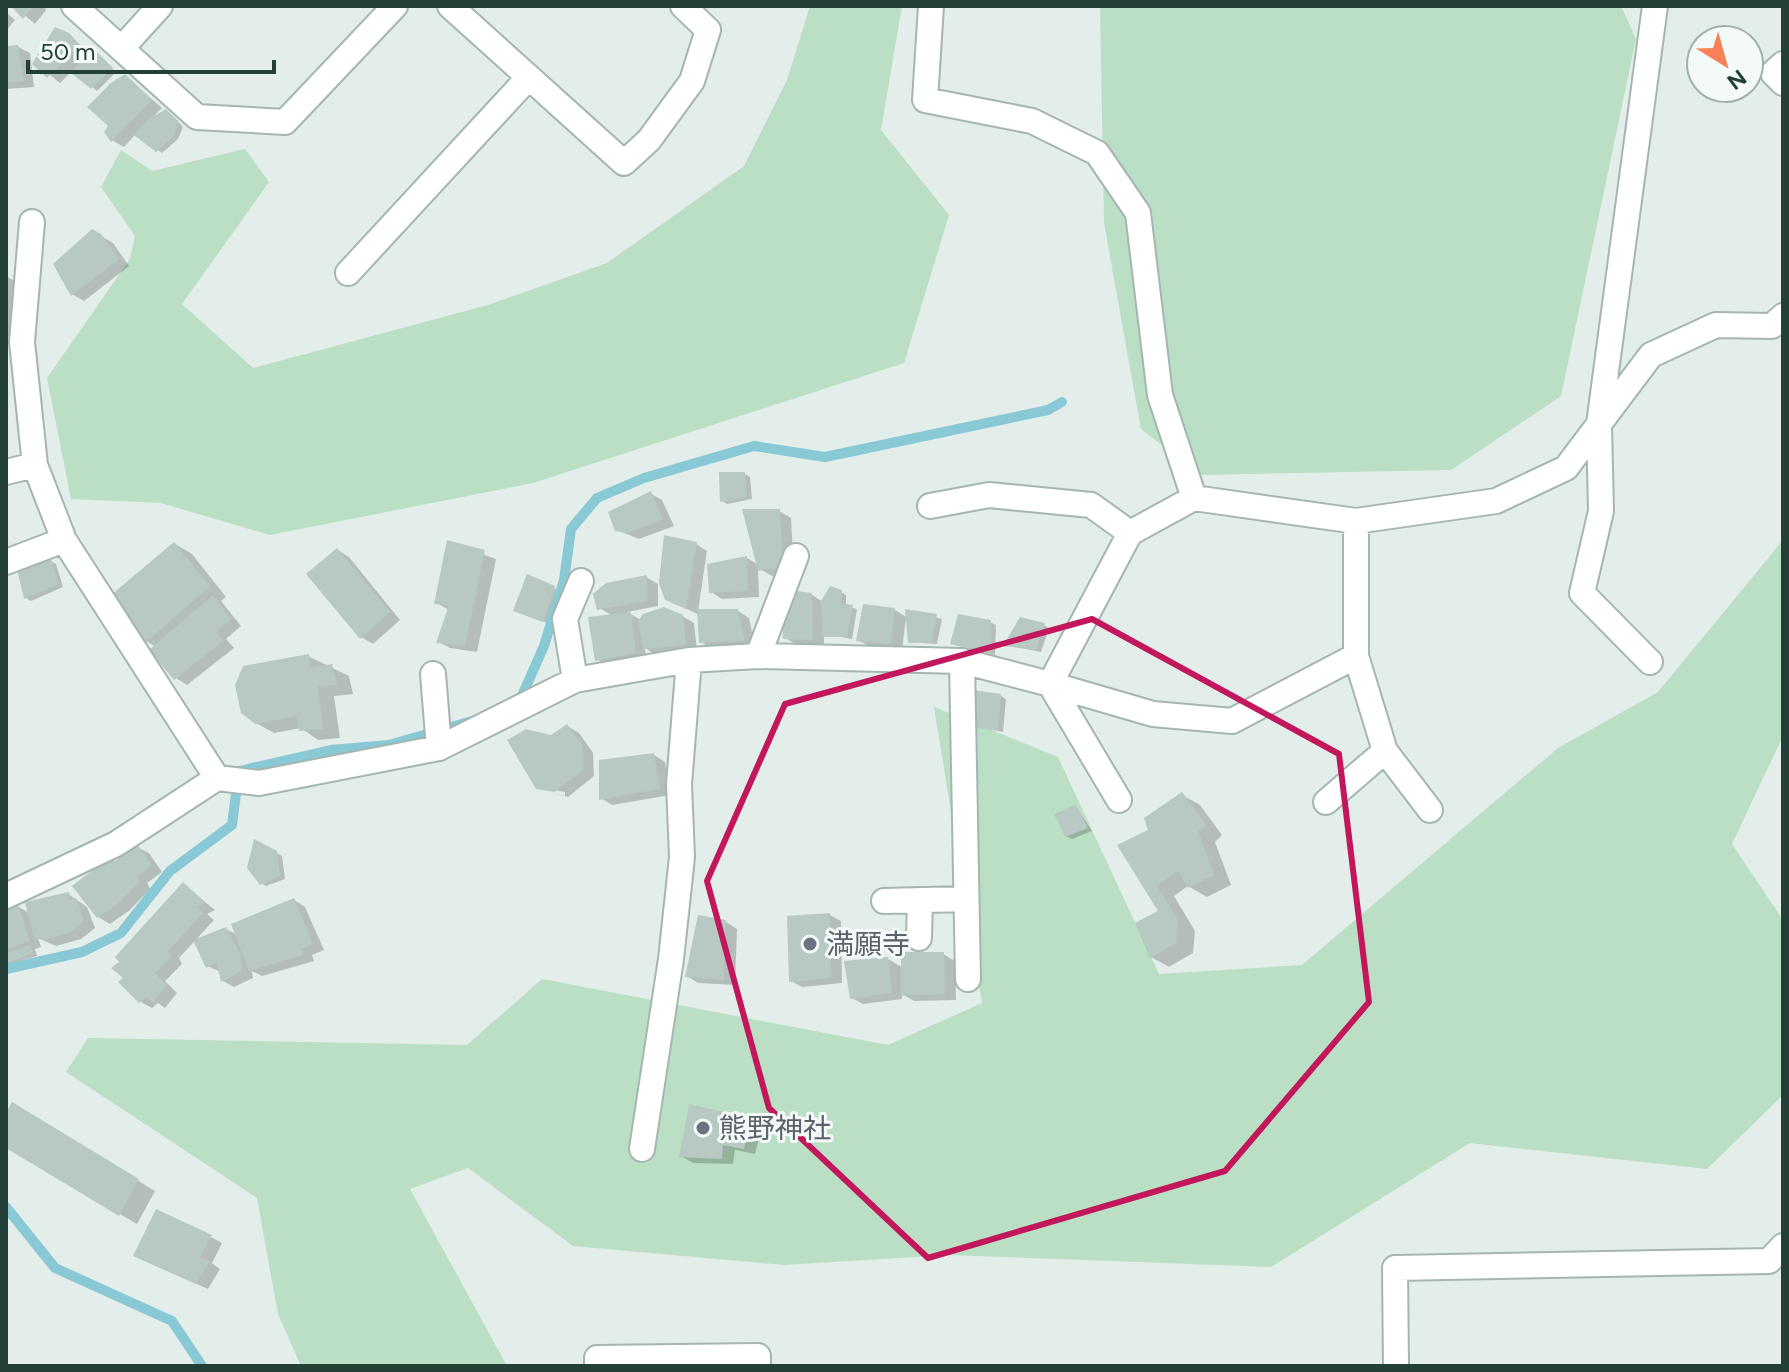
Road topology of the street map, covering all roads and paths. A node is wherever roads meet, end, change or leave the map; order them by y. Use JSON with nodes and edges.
{"nodes":[{"id":1,"x":74,"y":6,"type":"edge"},
{"id":2,"x":160,"y":6,"type":"edge"},
{"id":3,"x":395,"y":6,"type":"edge"},
{"id":4,"x":450,"y":6,"type":"edge"},
{"id":5,"x":683,"y":6,"type":"edge"},
{"id":6,"x":931,"y":6,"type":"edge"},
{"id":7,"x":1655,"y":6,"type":"edge"},
{"id":8,"x":122,"y":48,"type":"junction"},
{"id":9,"x":1783,"y":64,"type":"edge"},
{"id":10,"x":529,"y":77,"type":"junction"},
{"id":11,"x":1783,"y":83,"type":"edge"},
{"id":12,"x":32,"y":222,"type":"dead end"},
{"id":13,"x":348,"y":273,"type":"dead end"},
{"id":14,"x":1783,"y":316,"type":"edge"},
{"id":15,"x":14,"y":342,"type":"edge"},
{"id":16,"x":1599,"y":424,"type":"junction"},
{"id":17,"x":35,"y":465,"type":"junction"},
{"id":18,"x":6,"y":472,"type":"edge"},
{"id":19,"x":1194,"y":498,"type":"junction"},
{"id":20,"x":930,"y":506,"type":"dead end"},
{"id":21,"x":1356,"y":521,"type":"junction"},
{"id":22,"x":1130,"y":533,"type":"junction"},
{"id":23,"x":64,"y":540,"type":"junction"},
{"id":24,"x":796,"y":556,"type":"dead end"},
{"id":25,"x":6,"y":562,"type":"edge"},
{"id":26,"x":581,"y":581,"type":"dead end"},
{"id":27,"x":758,"y":656,"type":"junction"},
{"id":28,"x":1356,"y":656,"type":"junction"},
{"id":29,"x":689,"y":660,"type":"junction"},
{"id":30,"x":962,"y":661,"type":"junction"},
{"id":31,"x":1650,"y":662,"type":"dead end"},
{"id":32,"x":433,"y":674,"type":"dead end"},
{"id":33,"x":575,"y":680,"type":"junction"},
{"id":34,"x":1050,"y":684,"type":"junction"},
{"id":35,"x":439,"y":748,"type":"junction"},
{"id":36,"x":1385,"y":751,"type":"junction"},
{"id":37,"x":217,"y":778,"type":"junction"},
{"id":38,"x":1119,"y":800,"type":"dead end"},
{"id":39,"x":1326,"y":802,"type":"dead end"},
{"id":40,"x":1430,"y":810,"type":"dead end"},
{"id":41,"x":6,"y":896,"type":"edge"},
{"id":42,"x":966,"y":899,"type":"junction"},
{"id":43,"x":920,"y":900,"type":"junction"},
{"id":44,"x":884,"y":901,"type":"dead end"},
{"id":45,"x":919,"y":938,"type":"dead end"},
{"id":46,"x":968,"y":979,"type":"dead end"},
{"id":47,"x":642,"y":1149,"type":"dead end"},
{"id":48,"x":1783,"y":1246,"type":"edge"},
{"id":49,"x":597,"y":1366,"type":"edge"},
{"id":50,"x":758,"y":1366,"type":"edge"},
{"id":51,"x":1396,"y":1366,"type":"edge"}],
"edges":[{"from":1,"to":8,"type":"street"},
{"from":2,"to":8,"type":"street"},
{"from":3,"to":8,"type":"street"},
{"from":4,"to":10,"type":"street"},
{"from":5,"to":10,"type":"street"},
{"from":6,"to":19,"type":"street"},
{"from":7,"to":16,"type":"street"},
{"from":9,"to":11,"type":"street"},
{"from":10,"to":13,"type":"street"},
{"from":12,"to":15,"type":"street"},
{"from":14,"to":16,"type":"street"},
{"from":15,"to":17,"type":"street"},
{"from":16,"to":21,"type":"street"},
{"from":16,"to":31,"type":"street"},
{"from":17,"to":18,"type":"street"},
{"from":17,"to":23,"type":"street"},
{"from":19,"to":21,"type":"street"},
{"from":19,"to":22,"type":"street"},
{"from":20,"to":22,"type":"street"},
{"from":21,"to":28,"type":"street"},
{"from":22,"to":34,"type":"street"},
{"from":23,"to":25,"type":"street"},
{"from":23,"to":37,"type":"street"},
{"from":24,"to":27,"type":"street"},
{"from":26,"to":33,"type":"street"},
{"from":27,"to":29,"type":"street"},
{"from":27,"to":30,"type":"street"},
{"from":28,"to":34,"type":"street"},
{"from":28,"to":36,"type":"street"},
{"from":29,"to":33,"type":"street"},
{"from":29,"to":47,"type":"street"},
{"from":30,"to":34,"type":"street"},
{"from":30,"to":42,"type":"street"},
{"from":32,"to":35,"type":"street"},
{"from":33,"to":35,"type":"street"},
{"from":34,"to":38,"type":"street"},
{"from":35,"to":37,"type":"street"},
{"from":36,"to":39,"type":"street"},
{"from":36,"to":40,"type":"street"},
{"from":37,"to":41,"type":"street"},
{"from":42,"to":43,"type":"street"},
{"from":42,"to":46,"type":"street"},
{"from":43,"to":44,"type":"street"},
{"from":43,"to":45,"type":"street"},
{"from":48,"to":51,"type":"street"},
{"from":49,"to":50,"type":"street"}]}
